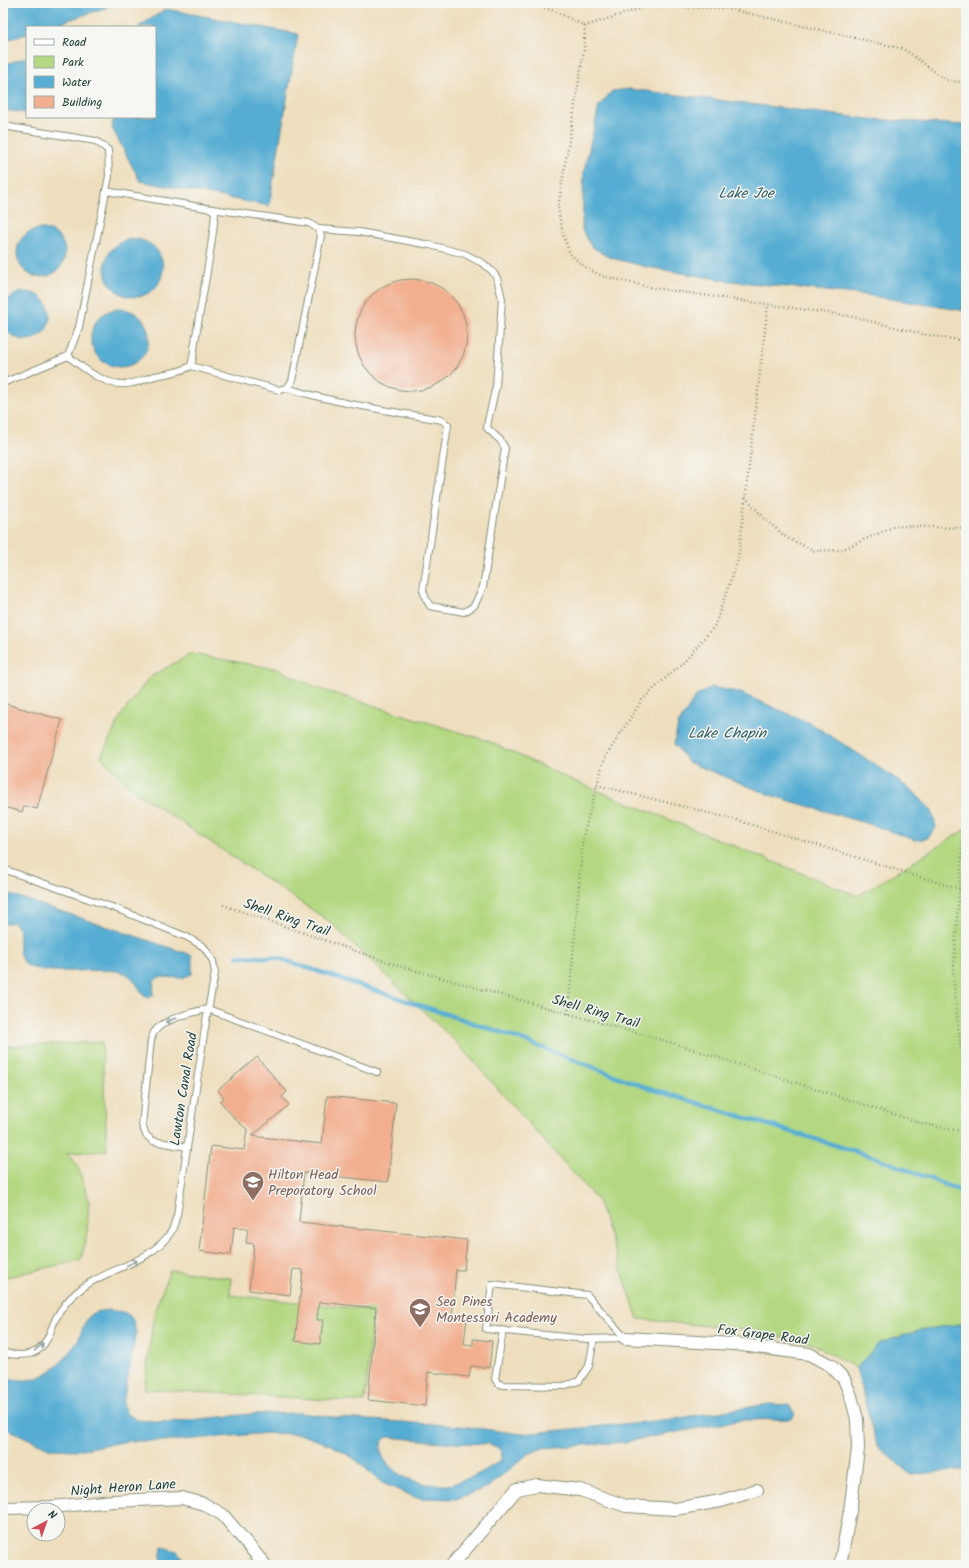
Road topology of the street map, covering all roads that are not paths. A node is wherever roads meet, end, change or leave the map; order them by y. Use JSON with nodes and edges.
{"nodes":[{"id":1,"x":3,"y":126,"type":"edge"},
{"id":2,"x":106,"y":191,"type":"junction"},
{"id":3,"x":212,"y":209,"type":"junction"},
{"id":4,"x":318,"y":229,"type":"junction"},
{"id":5,"x":68,"y":356,"type":"junction"},
{"id":6,"x":191,"y":366,"type":"junction"},
{"id":7,"x":3,"y":383,"type":"edge"},
{"id":8,"x":287,"y":388,"type":"junction"},
{"id":9,"x":3,"y":869,"type":"edge"},
{"id":10,"x":208,"y":1009,"type":"junction"},
{"id":11,"x":377,"y":1072,"type":"dead end"},
{"id":12,"x":186,"y":1147,"type":"junction"},
{"id":13,"x":503,"y":1330,"type":"junction"},
{"id":14,"x":624,"y":1338,"type":"junction"},
{"id":15,"x":594,"y":1339,"type":"junction"},
{"id":16,"x":3,"y":1353,"type":"edge"},
{"id":17,"x":757,"y":1490,"type":"dead end"},
{"id":18,"x":3,"y":1508,"type":"edge"},
{"id":19,"x":265,"y":1565,"type":"edge"},
{"id":20,"x":452,"y":1565,"type":"edge"},
{"id":21,"x":840,"y":1565,"type":"edge"}],
"edges":[{"from":1,"to":2,"type":"lane"},
{"from":2,"to":3,"type":"lane"},
{"from":2,"to":5,"type":"lane"},
{"from":3,"to":4,"type":"lane"},
{"from":3,"to":6,"type":"lane"},
{"from":4,"to":8,"type":"lane"},
{"from":4,"to":8,"type":"lane"},
{"from":5,"to":6,"type":"lane"},
{"from":5,"to":7,"type":"lane"},
{"from":6,"to":8,"type":"lane"},
{"from":9,"to":10,"type":"lane","name":"Lawton Canal Road"},
{"from":10,"to":11,"type":"lane"},
{"from":10,"to":12,"type":"lane","name":"Lawton Canal Road"},
{"from":10,"to":12,"type":"lane","one_way":true},
{"from":16,"to":12,"type":"lane","name":"Lawton Canal Road","one_way":true},
{"from":13,"to":14,"type":"lane"},
{"from":13,"to":15,"type":"lane"},
{"from":13,"to":15,"type":"lane"},
{"from":14,"to":15,"type":"lane"},
{"from":14,"to":21,"type":"street","name":"Fox Grape Road"},
{"from":17,"to":20,"type":"street"},
{"from":18,"to":19,"type":"street","name":"Night Heron Lane"}]}
